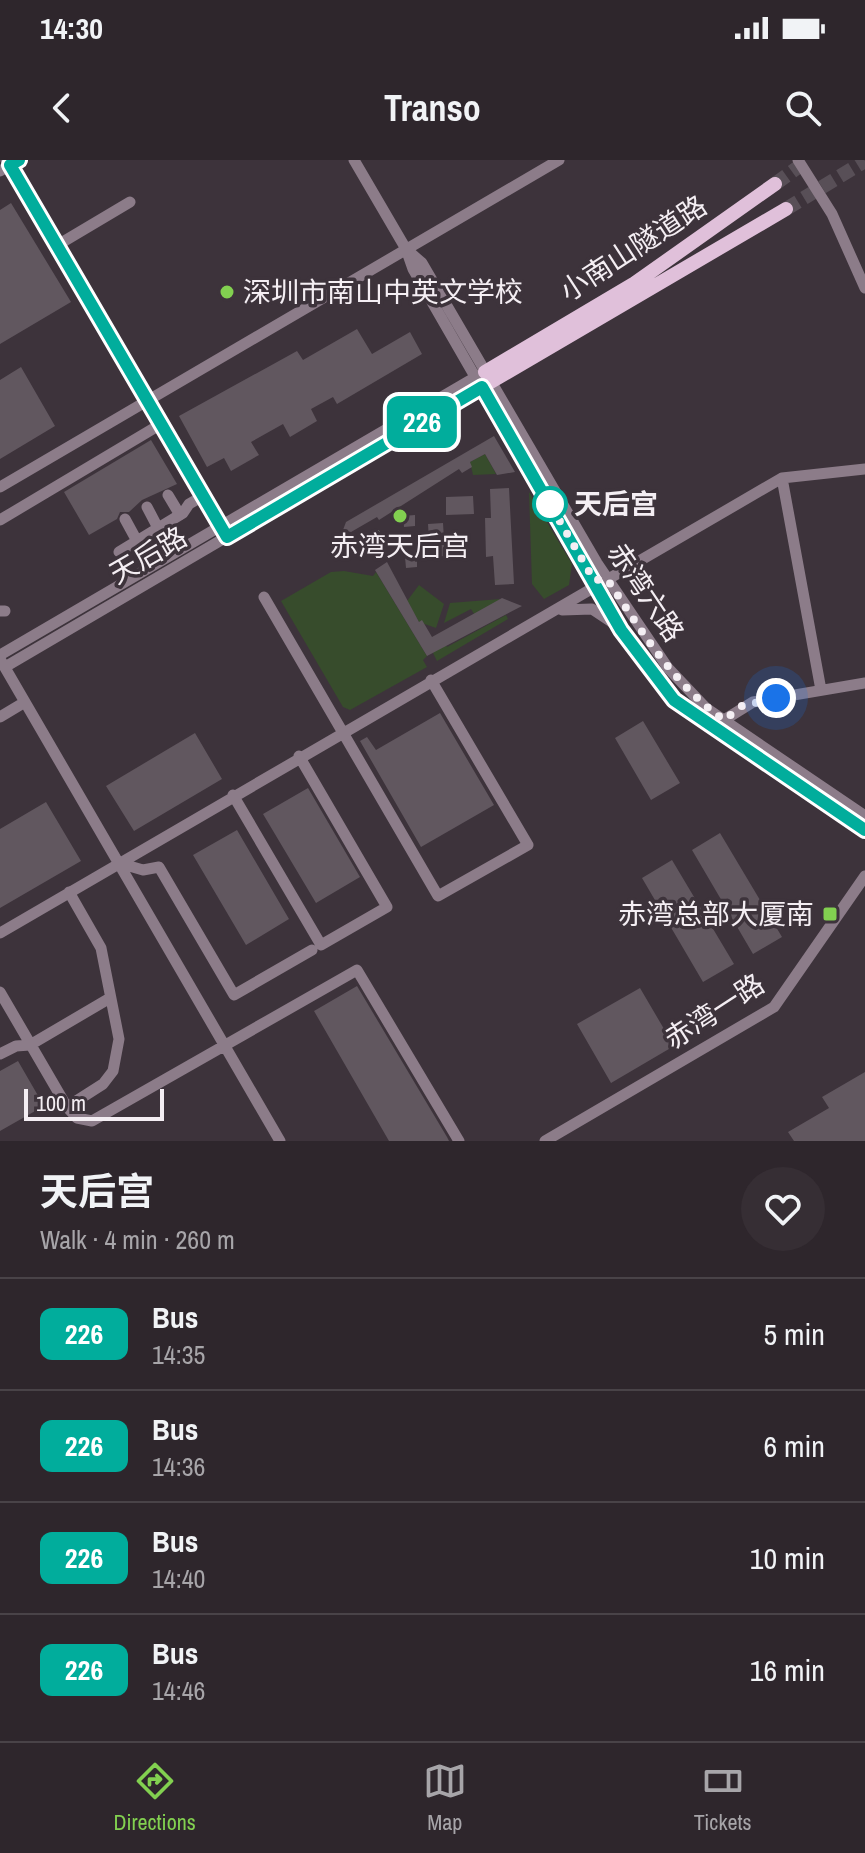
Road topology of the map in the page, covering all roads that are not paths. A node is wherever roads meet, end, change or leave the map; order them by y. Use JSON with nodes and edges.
{"nodes":[{"id":1,"x":354,"y":160,"type":"edge"},
{"id":2,"x":559,"y":160,"type":"edge"},
{"id":3,"x":798,"y":160,"type":"edge"},
{"id":4,"x":9,"y":164,"type":"edge"},
{"id":5,"x":775,"y":184,"type":"tunnel mouth"},
{"id":6,"x":130,"y":202,"type":"dead end"},
{"id":7,"x":786,"y":209,"type":"tunnel mouth"},
{"id":8,"x":56,"y":246,"type":"junction"},
{"id":9,"x":406,"y":249,"type":"junction"},
{"id":10,"x":865,"y":288,"type":"edge"},
{"id":11,"x":483,"y":379,"type":"junction"},
{"id":12,"x":147,"y":400,"type":"junction"},
{"id":13,"x":161,"y":424,"type":"junction"},
{"id":14,"x":865,"y":469,"type":"edge"},
{"id":15,"x":782,"y":478,"type":"junction"},
{"id":16,"x":0,"y":487,"type":"edge"},
{"id":17,"x":168,"y":495,"type":"dead end"},
{"id":18,"x":203,"y":496,"type":"junction"},
{"id":19,"x":147,"y":507,"type":"dead end"},
{"id":20,"x":180,"y":515,"type":"junction"},
{"id":21,"x":125,"y":519,"type":"dead end"},
{"id":22,"x":0,"y":520,"type":"edge"},
{"id":23,"x":158,"y":528,"type":"junction"},
{"id":24,"x":224,"y":531,"type":"junction"},
{"id":25,"x":137,"y":541,"type":"junction"},
{"id":26,"x":119,"y":552,"type":"dead end"},
{"id":27,"x":600,"y":581,"type":"junction"},
{"id":28,"x":264,"y":597,"type":"dead end"},
{"id":29,"x":554,"y":611,"type":"junction"},
{"id":30,"x":621,"y":630,"type":"junction"},
{"id":31,"x":2,"y":660,"type":"edge"},
{"id":32,"x":431,"y":680,"type":"junction"},
{"id":33,"x":865,"y":683,"type":"edge"},
{"id":34,"x":821,"y":690,"type":"junction"},
{"id":35,"x":25,"y":702,"type":"junction"},
{"id":36,"x":0,"y":717,"type":"edge"},
{"id":37,"x":724,"y":720,"type":"junction"},
{"id":38,"x":342,"y":731,"type":"junction"},
{"id":39,"x":299,"y":756,"type":"junction"},
{"id":40,"x":233,"y":795,"type":"junction"},
{"id":41,"x":865,"y":816,"type":"edge"},
{"id":42,"x":865,"y":829,"type":"edge"},
{"id":43,"x":119,"y":863,"type":"junction"},
{"id":44,"x":865,"y":876,"type":"edge"},
{"id":45,"x":69,"y":892,"type":"junction"},
{"id":46,"x":0,"y":933,"type":"edge"},
{"id":47,"x":312,"y":950,"type":"dead end"},
{"id":48,"x":0,"y":992,"type":"edge"},
{"id":49,"x":110,"y":998,"type":"junction"},
{"id":50,"x":30,"y":1045,"type":"junction"},
{"id":51,"x":225,"y":1047,"type":"junction"},
{"id":52,"x":0,"y":1054,"type":"edge"},
{"id":53,"x":67,"y":1107,"type":"junction"},
{"id":54,"x":280,"y":1141,"type":"edge"},
{"id":55,"x":459,"y":1141,"type":"edge"},
{"id":56,"x":545,"y":1141,"type":"edge"}],
"edges":[{"from":1,"to":9,"type":"street","name":"赤湾六路"},
{"from":2,"to":9,"type":"street"},
{"from":3,"to":10,"type":"street","bridge":true},
{"from":4,"to":8,"type":"street"},
{"from":5,"to":11,"type":"main road","name":"小南山隧道路"},
{"from":6,"to":8,"type":"street"},
{"from":7,"to":11,"type":"main road","name":"小南山隧道路"},
{"from":8,"to":12,"type":"street"},
{"from":9,"to":11,"type":"street","name":"赤湾六路"},
{"from":9,"to":12,"type":"street"},
{"from":11,"to":24,"type":"street","name":"天后路"},
{"from":11,"to":27,"type":"street","name":"赤湾六路"},
{"from":12,"to":13,"type":"street"},
{"from":12,"to":16,"type":"street"},
{"from":13,"to":18,"type":"street"},
{"from":13,"to":22,"type":"street"},
{"from":14,"to":15,"type":"street"},
{"from":15,"to":27,"type":"street"},
{"from":15,"to":34,"type":"street"},
{"from":17,"to":20,"type":"street"},
{"from":18,"to":20,"type":"street"},
{"from":18,"to":24,"type":"street"},
{"from":19,"to":23,"type":"street"},
{"from":20,"to":23,"type":"street"},
{"from":21,"to":25,"type":"street"},
{"from":23,"to":25,"type":"street"},
{"from":24,"to":31,"type":"street","name":"天后路"},
{"from":25,"to":26,"type":"street"},
{"from":27,"to":29,"type":"street"},
{"from":27,"to":30,"type":"street","name":"赤湾六路"},
{"from":27,"to":32,"type":"street"},
{"from":27,"to":37,"type":"street","name":"赤湾六路"},
{"from":28,"to":38,"type":"street"},
{"from":29,"to":30,"type":"street"},
{"from":29,"to":32,"type":"street"},
{"from":30,"to":42,"type":"street","name":"赤湾六路"},
{"from":31,"to":35,"type":"street"},
{"from":32,"to":38,"type":"street"},
{"from":32,"to":38,"type":"street"},
{"from":33,"to":34,"type":"street"},
{"from":34,"to":37,"type":"street"},
{"from":35,"to":36,"type":"street"},
{"from":35,"to":43,"type":"street"},
{"from":37,"to":41,"type":"street","name":"赤湾六路"},
{"from":38,"to":39,"type":"street"},
{"from":39,"to":40,"type":"street"},
{"from":39,"to":40,"type":"street"},
{"from":40,"to":43,"type":"street"},
{"from":43,"to":45,"type":"street"},
{"from":43,"to":47,"type":"street"},
{"from":43,"to":51,"type":"street"},
{"from":44,"to":56,"type":"street","name":"赤湾一路"},
{"from":45,"to":46,"type":"street"},
{"from":45,"to":49,"type":"street"},
{"from":48,"to":50,"type":"street"},
{"from":49,"to":50,"type":"street"},
{"from":49,"to":53,"type":"street"},
{"from":50,"to":52,"type":"street"},
{"from":50,"to":53,"type":"street"},
{"from":51,"to":53,"type":"street"},
{"from":51,"to":54,"type":"street"},
{"from":51,"to":55,"type":"street"}]}
